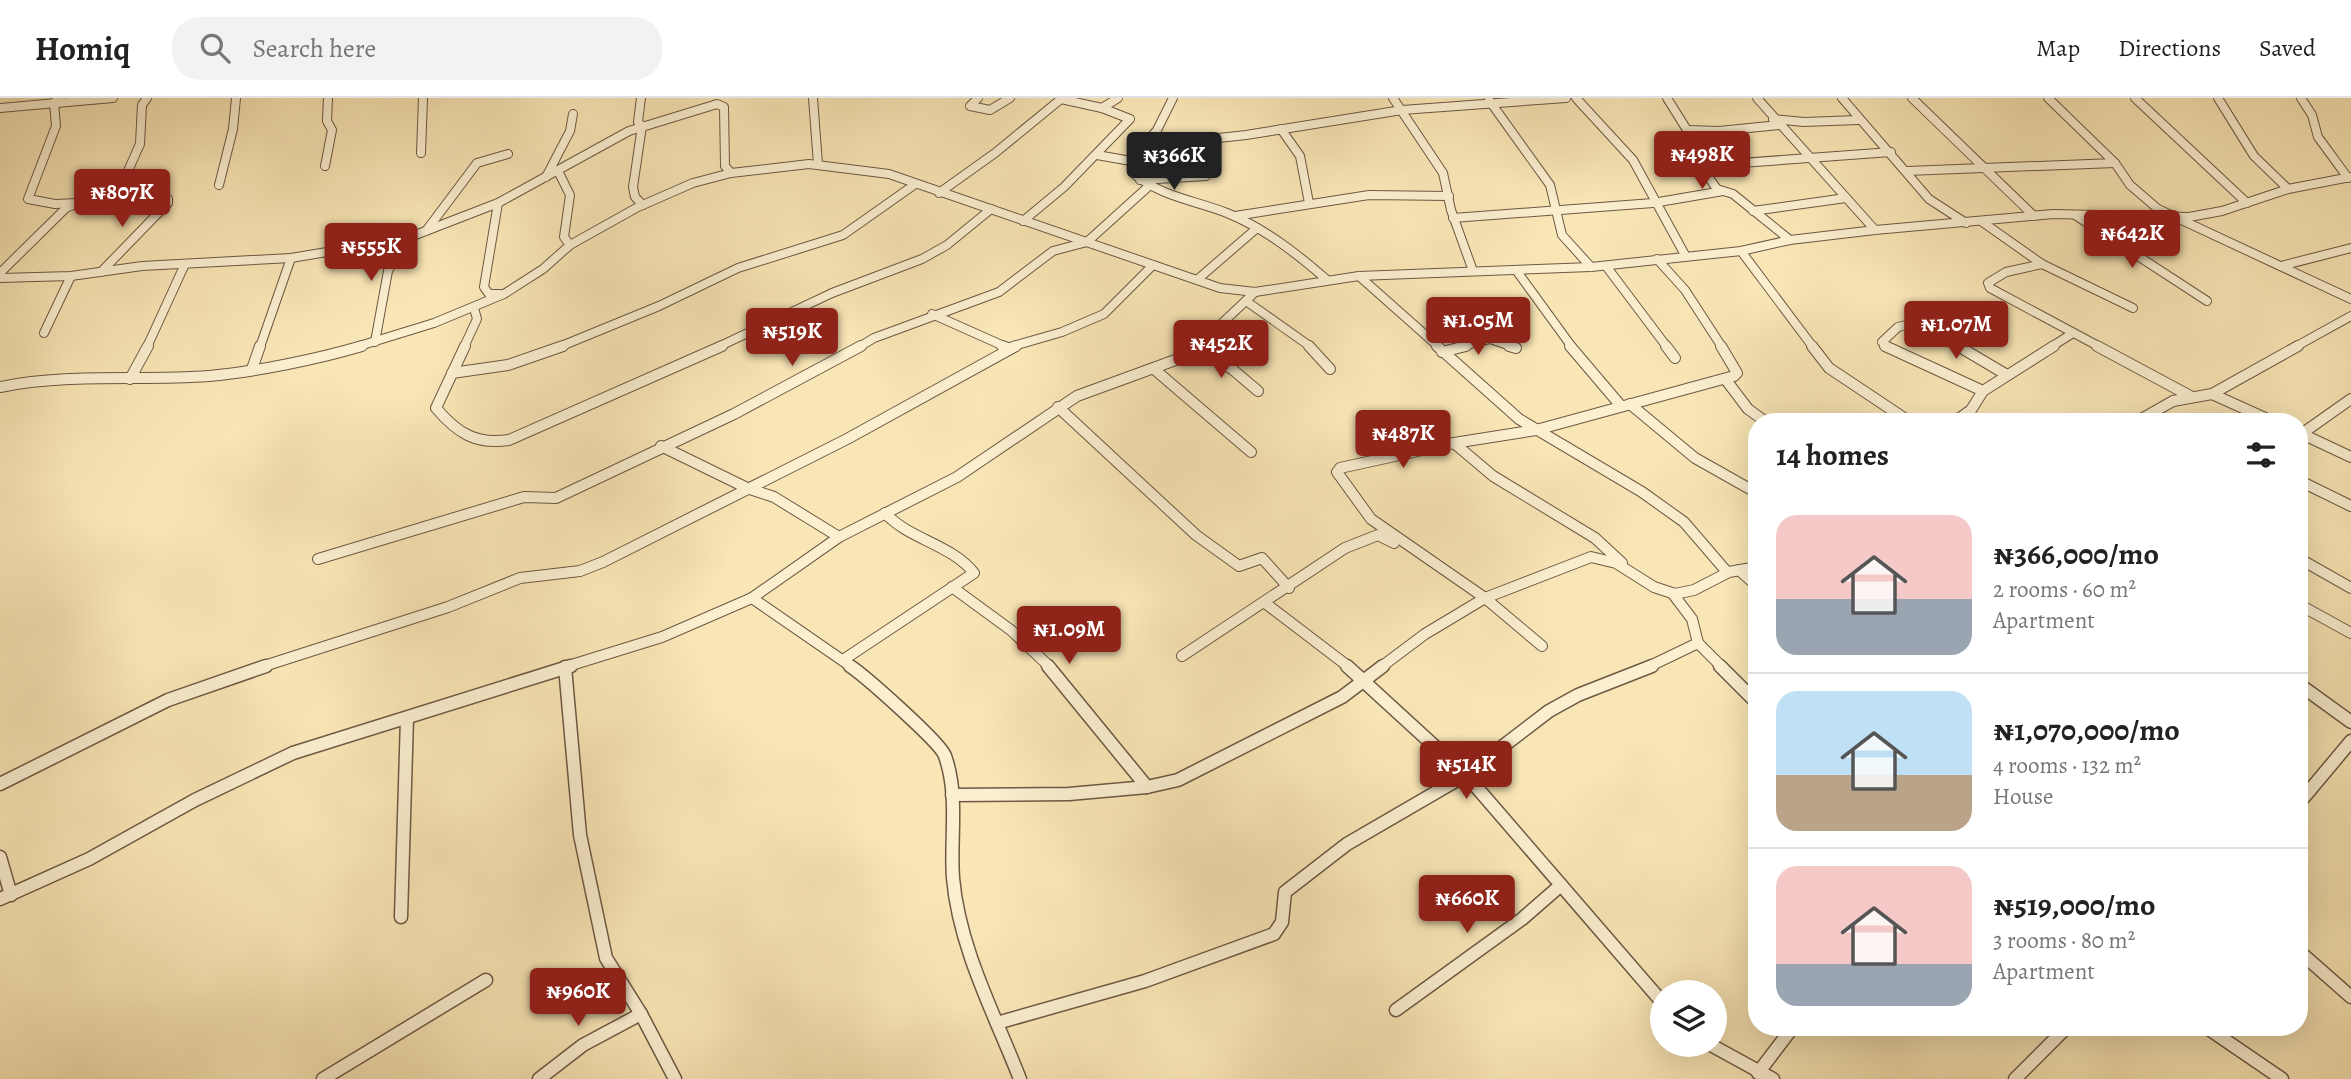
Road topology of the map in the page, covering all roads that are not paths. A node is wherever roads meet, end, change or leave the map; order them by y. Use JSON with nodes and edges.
{"nodes":[{"id":1,"x":113,"y":98,"type":"edge"},
{"id":2,"x":147,"y":98,"type":"edge"},
{"id":3,"x":236,"y":98,"type":"edge"},
{"id":4,"x":328,"y":98,"type":"edge"},
{"id":5,"x":423,"y":98,"type":"edge"},
{"id":6,"x":641,"y":98,"type":"edge"},
{"id":7,"x":813,"y":98,"type":"edge"},
{"id":8,"x":978,"y":98,"type":"edge"},
{"id":9,"x":1010,"y":98,"type":"edge"},
{"id":10,"x":1066,"y":98,"type":"edge"},
{"id":11,"x":1118,"y":98,"type":"edge"},
{"id":12,"x":1173,"y":98,"type":"edge"},
{"id":13,"x":1393,"y":98,"type":"edge"},
{"id":14,"x":1566,"y":98,"type":"edge"},
{"id":15,"x":1576,"y":98,"type":"edge"},
{"id":16,"x":1667,"y":98,"type":"edge"},
{"id":17,"x":1757,"y":98,"type":"edge"},
{"id":18,"x":1842,"y":98,"type":"edge"},
{"id":19,"x":1912,"y":98,"type":"edge"},
{"id":20,"x":2048,"y":98,"type":"edge"},
{"id":21,"x":2135,"y":98,"type":"edge"},
{"id":22,"x":2218,"y":98,"type":"edge"},
{"id":23,"x":2301,"y":98,"type":"edge"},
{"id":24,"x":57,"y":100,"type":"edge"},
{"id":25,"x":1490,"y":101,"type":"edge"},
{"id":26,"x":0,"y":108,"type":"edge"},
{"id":27,"x":1102,"y":108,"type":"junction"},
{"id":28,"x":1402,"y":110,"type":"junction"},
{"id":29,"x":573,"y":114,"type":"dead end"},
{"id":30,"x":1858,"y":120,"type":"junction"},
{"id":31,"x":1776,"y":122,"type":"junction"},
{"id":32,"x":642,"y":126,"type":"junction"},
{"id":33,"x":1281,"y":129,"type":"junction"},
{"id":34,"x":1687,"y":130,"type":"junction"},
{"id":35,"x":1144,"y":146,"type":"junction"},
{"id":36,"x":1891,"y":152,"type":"junction"},
{"id":37,"x":421,"y":153,"type":"dead end"},
{"id":38,"x":508,"y":154,"type":"dead end"},
{"id":39,"x":1097,"y":155,"type":"junction"},
{"id":40,"x":1806,"y":156,"type":"junction"},
{"id":41,"x":1132,"y":161,"type":"junction"},
{"id":42,"x":2115,"y":163,"type":"junction"},
{"id":43,"x":818,"y":164,"type":"junction"},
{"id":44,"x":325,"y":166,"type":"dead end"},
{"id":45,"x":1700,"y":166,"type":"junction"},
{"id":46,"x":1982,"y":166,"type":"junction"},
{"id":47,"x":1907,"y":171,"type":"junction"},
{"id":48,"x":558,"y":172,"type":"junction"},
{"id":49,"x":731,"y":173,"type":"junction"},
{"id":50,"x":1206,"y":176,"type":"dead end"},
{"id":51,"x":546,"y":177,"type":"junction"},
{"id":52,"x":2350,"y":178,"type":"edge"},
{"id":53,"x":1140,"y":180,"type":"junction"},
{"id":54,"x":219,"y":185,"type":"dead end"},
{"id":55,"x":914,"y":185,"type":"junction"},
{"id":56,"x":1149,"y":186,"type":"junction"},
{"id":57,"x":2288,"y":189,"type":"junction"},
{"id":58,"x":1723,"y":191,"type":"junction"},
{"id":59,"x":939,"y":193,"type":"junction"},
{"id":60,"x":1449,"y":195,"type":"junction"},
{"id":61,"x":1846,"y":198,"type":"junction"},
{"id":62,"x":115,"y":200,"type":"junction"},
{"id":63,"x":78,"y":202,"type":"junction"},
{"id":64,"x":1309,"y":202,"type":"junction"},
{"id":65,"x":1653,"y":203,"type":"junction"},
{"id":66,"x":2247,"y":203,"type":"junction"},
{"id":67,"x":498,"y":204,"type":"junction"},
{"id":68,"x":643,"y":205,"type":"junction"},
{"id":69,"x":1557,"y":208,"type":"junction"},
{"id":70,"x":991,"y":209,"type":"junction"},
{"id":71,"x":1753,"y":211,"type":"junction"},
{"id":72,"x":2075,"y":215,"type":"junction"},
{"id":73,"x":1235,"y":216,"type":"junction"},
{"id":74,"x":2034,"y":216,"type":"junction"},
{"id":75,"x":1453,"y":218,"type":"junction"},
{"id":76,"x":2172,"y":218,"type":"junction"},
{"id":77,"x":1023,"y":221,"type":"junction"},
{"id":78,"x":1981,"y":221,"type":"junction"},
{"id":79,"x":1966,"y":223,"type":"junction"},
{"id":80,"x":1257,"y":228,"type":"junction"},
{"id":81,"x":1875,"y":229,"type":"junction"},
{"id":82,"x":425,"y":233,"type":"junction"},
{"id":83,"x":405,"y":239,"type":"junction"},
{"id":84,"x":1790,"y":240,"type":"junction"},
{"id":85,"x":1087,"y":242,"type":"junction"},
{"id":86,"x":570,"y":246,"type":"junction"},
{"id":87,"x":2351,"y":248,"type":"edge"},
{"id":88,"x":1741,"y":251,"type":"junction"},
{"id":89,"x":1685,"y":255,"type":"junction"},
{"id":90,"x":291,"y":258,"type":"junction"},
{"id":91,"x":1657,"y":259,"type":"junction"},
{"id":92,"x":185,"y":264,"type":"junction"},
{"id":93,"x":2042,"y":264,"type":"junction"},
{"id":94,"x":1153,"y":265,"type":"junction"},
{"id":95,"x":1606,"y":265,"type":"junction"},
{"id":96,"x":2281,"y":266,"type":"junction"},
{"id":97,"x":1591,"y":267,"type":"junction"},
{"id":98,"x":1516,"y":270,"type":"junction"},
{"id":99,"x":1473,"y":271,"type":"junction"},
{"id":100,"x":101,"y":272,"type":"junction"},
{"id":101,"x":0,"y":275,"type":"edge"},
{"id":102,"x":71,"y":276,"type":"junction"},
{"id":103,"x":1359,"y":276,"type":"junction"},
{"id":104,"x":1198,"y":279,"type":"junction"},
{"id":105,"x":1326,"y":279,"type":"junction"},
{"id":106,"x":1255,"y":292,"type":"junction"},
{"id":107,"x":504,"y":294,"type":"junction"},
{"id":108,"x":2351,"y":299,"type":"edge"},
{"id":109,"x":1245,"y":301,"type":"junction"},
{"id":110,"x":2207,"y":301,"type":"dead end"},
{"id":111,"x":474,"y":307,"type":"junction"},
{"id":112,"x":2133,"y":308,"type":"dead end"},
{"id":113,"x":933,"y":314,"type":"junction"},
{"id":114,"x":2351,"y":316,"type":"edge"},
{"id":115,"x":44,"y":332,"type":"dead end"},
{"id":116,"x":2073,"y":333,"type":"junction"},
{"id":117,"x":375,"y":342,"type":"junction"},
{"id":118,"x":1008,"y":348,"type":"junction"},
{"id":119,"x":1516,"y":348,"type":"dead end"},
{"id":120,"x":1198,"y":349,"type":"junction"},
{"id":121,"x":1442,"y":352,"type":"junction"},
{"id":122,"x":1675,"y":358,"type":"dead end"},
{"id":123,"x":251,"y":369,"type":"junction"},
{"id":124,"x":1154,"y":369,"type":"junction"},
{"id":125,"x":1330,"y":369,"type":"dead end"},
{"id":126,"x":452,"y":373,"type":"junction"},
{"id":127,"x":2007,"y":375,"type":"junction"},
{"id":128,"x":130,"y":379,"type":"junction"},
{"id":129,"x":1726,"y":380,"type":"junction"},
{"id":130,"x":0,"y":387,"type":"edge"},
{"id":131,"x":1258,"y":391,"type":"dead end"},
{"id":132,"x":1983,"y":391,"type":"junction"},
{"id":133,"x":2212,"y":394,"type":"junction"},
{"id":134,"x":2192,"y":397,"type":"junction"},
{"id":135,"x":2351,"y":399,"type":"edge"},
{"id":136,"x":1626,"y":405,"type":"junction"},
{"id":137,"x":1058,"y":407,"type":"junction"},
{"id":138,"x":1754,"y":413,"type":"edge"},
{"id":139,"x":1896,"y":413,"type":"edge"},
{"id":140,"x":1967,"y":413,"type":"edge"},
{"id":141,"x":2150,"y":413,"type":"edge"},
{"id":142,"x":2254,"y":413,"type":"edge"},
{"id":143,"x":1536,"y":429,"type":"junction"},
{"id":144,"x":2308,"y":429,"type":"edge"},
{"id":145,"x":2308,"y":438,"type":"edge"},
{"id":146,"x":1454,"y":443,"type":"junction"},
{"id":147,"x":660,"y":446,"type":"junction"},
{"id":148,"x":1251,"y":452,"type":"dead end"},
{"id":149,"x":2351,"y":457,"type":"edge"},
{"id":150,"x":2308,"y":485,"type":"edge"},
{"id":151,"x":1748,"y":487,"type":"edge"},
{"id":152,"x":747,"y":488,"type":"junction"},
{"id":153,"x":2351,"y":506,"type":"edge"},
{"id":154,"x":885,"y":513,"type":"junction"},
{"id":155,"x":839,"y":537,"type":"junction"},
{"id":156,"x":1404,"y":544,"type":"junction"},
{"id":157,"x":318,"y":559,"type":"dead end"},
{"id":158,"x":2308,"y":564,"type":"edge"},
{"id":159,"x":1624,"y":565,"type":"junction"},
{"id":160,"x":1748,"y":568,"type":"edge"},
{"id":161,"x":1739,"y":569,"type":"junction"},
{"id":162,"x":1727,"y":572,"type":"junction"},
{"id":163,"x":1748,"y":578,"type":"edge"},
{"id":164,"x":952,"y":587,"type":"junction"},
{"id":165,"x":1289,"y":588,"type":"junction"},
{"id":166,"x":2351,"y":588,"type":"edge"},
{"id":167,"x":1673,"y":594,"type":"junction"},
{"id":168,"x":752,"y":598,"type":"junction"},
{"id":169,"x":1485,"y":598,"type":"junction"},
{"id":170,"x":1265,"y":603,"type":"junction"},
{"id":171,"x":2308,"y":610,"type":"edge"},
{"id":172,"x":2351,"y":634,"type":"edge"},
{"id":173,"x":1698,"y":643,"type":"junction"},
{"id":174,"x":1542,"y":646,"type":"dead end"},
{"id":175,"x":1182,"y":656,"type":"dead end"},
{"id":176,"x":843,"y":660,"type":"junction"},
{"id":177,"x":565,"y":667,"type":"junction"},
{"id":178,"x":1366,"y":680,"type":"junction"},
{"id":179,"x":2308,"y":691,"type":"edge"},
{"id":180,"x":1748,"y":694,"type":"edge"},
{"id":181,"x":407,"y":718,"type":"junction"},
{"id":182,"x":2351,"y":722,"type":"edge"},
{"id":183,"x":2351,"y":741,"type":"edge"},
{"id":184,"x":1466,"y":775,"type":"junction"},
{"id":185,"x":0,"y":784,"type":"edge"},
{"id":186,"x":1147,"y":787,"type":"junction"},
{"id":187,"x":2308,"y":792,"type":"edge"},
{"id":188,"x":952,"y":795,"type":"junction"},
{"id":189,"x":0,"y":858,"type":"edge"},
{"id":190,"x":1561,"y":885,"type":"junction"},
{"id":191,"x":6,"y":897,"type":"edge"},
{"id":192,"x":401,"y":917,"type":"dead end"},
{"id":193,"x":2308,"y":959,"type":"edge"},
{"id":194,"x":486,"y":980,"type":"dead end"},
{"id":195,"x":1650,"y":988,"type":"edge"},
{"id":196,"x":2351,"y":997,"type":"edge"},
{"id":197,"x":1396,"y":1010,"type":"dead end"},
{"id":198,"x":641,"y":1013,"type":"junction"},
{"id":199,"x":997,"y":1023,"type":"junction"},
{"id":200,"x":1786,"y":1036,"type":"edge"},
{"id":201,"x":2058,"y":1036,"type":"edge"},
{"id":202,"x":2219,"y":1036,"type":"edge"},
{"id":203,"x":1727,"y":1055,"type":"edge"},
{"id":204,"x":1758,"y":1073,"type":"junction"},
{"id":205,"x":323,"y":1079,"type":"edge"},
{"id":206,"x":539,"y":1079,"type":"edge"},
{"id":207,"x":675,"y":1079,"type":"edge"},
{"id":208,"x":1020,"y":1079,"type":"edge"},
{"id":209,"x":1773,"y":1079,"type":"edge"},
{"id":210,"x":2015,"y":1079,"type":"edge"},
{"id":211,"x":2282,"y":1079,"type":"edge"}],
"edges":[{"from":1,"to":24,"type":"street"},
{"from":2,"to":62,"type":"street"},
{"from":3,"to":54,"type":"street"},
{"from":4,"to":44,"type":"street"},
{"from":5,"to":37,"type":"street"},
{"from":6,"to":32,"type":"street"},
{"from":7,"to":43,"type":"street"},
{"from":8,"to":9,"type":"street"},
{"from":10,"to":27,"type":"street"},
{"from":10,"to":59,"type":"street"},
{"from":11,"to":27,"type":"street"},
{"from":12,"to":35,"type":"street"},
{"from":13,"to":28,"type":"street"},
{"from":14,"to":25,"type":"street"},
{"from":15,"to":65,"type":"street"},
{"from":16,"to":34,"type":"street"},
{"from":17,"to":31,"type":"street"},
{"from":18,"to":30,"type":"street"},
{"from":19,"to":46,"type":"street"},
{"from":20,"to":42,"type":"street"},
{"from":21,"to":66,"type":"street"},
{"from":22,"to":57,"type":"street"},
{"from":23,"to":52,"type":"street"},
{"from":24,"to":26,"type":"street"},
{"from":24,"to":63,"type":"street"},
{"from":25,"to":28,"type":"street"},
{"from":25,"to":69,"type":"street"},
{"from":27,"to":39,"type":"street"},
{"from":28,"to":33,"type":"street"},
{"from":28,"to":60,"type":"street"},
{"from":29,"to":51,"type":"street"},
{"from":30,"to":31,"type":"street"},
{"from":30,"to":36,"type":"street"},
{"from":31,"to":34,"type":"street"},
{"from":31,"to":40,"type":"street"},
{"from":32,"to":48,"type":"street"},
{"from":32,"to":49,"type":"street"},
{"from":32,"to":68,"type":"street"},
{"from":33,"to":35,"type":"street"},
{"from":33,"to":64,"type":"street"},
{"from":34,"to":45,"type":"street"},
{"from":35,"to":41,"type":"street"},
{"from":36,"to":40,"type":"street"},
{"from":36,"to":47,"type":"street"},
{"from":38,"to":82,"type":"street"},
{"from":39,"to":41,"type":"street"},
{"from":39,"to":77,"type":"street"},
{"from":40,"to":45,"type":"street"},
{"from":40,"to":61,"type":"street"},
{"from":41,"to":53,"type":"street"},
{"from":42,"to":46,"type":"street"},
{"from":42,"to":76,"type":"street"},
{"from":43,"to":49,"type":"street"},
{"from":43,"to":55,"type":"street"},
{"from":45,"to":58,"type":"street"},
{"from":46,"to":47,"type":"street"},
{"from":46,"to":74,"type":"street"},
{"from":47,"to":79,"type":"street"},
{"from":48,"to":51,"type":"street"},
{"from":48,"to":86,"type":"street"},
{"from":49,"to":68,"type":"street"},
{"from":50,"to":53,"type":"street"},
{"from":51,"to":67,"type":"street"},
{"from":52,"to":57,"type":"street"},
{"from":53,"to":56,"type":"street"},
{"from":55,"to":59,"type":"street"},
{"from":55,"to":126,"type":"street"},
{"from":56,"to":73,"type":"street"},
{"from":56,"to":85,"type":"street"},
{"from":57,"to":66,"type":"street"},
{"from":58,"to":65,"type":"street"},
{"from":58,"to":71,"type":"street"},
{"from":59,"to":70,"type":"street"},
{"from":60,"to":64,"type":"street"},
{"from":60,"to":75,"type":"street"},
{"from":61,"to":71,"type":"street"},
{"from":61,"to":81,"type":"street"},
{"from":62,"to":63,"type":"street"},
{"from":62,"to":100,"type":"street"},
{"from":63,"to":101,"type":"street"},
{"from":64,"to":73,"type":"street"},
{"from":65,"to":69,"type":"street"},
{"from":65,"to":89,"type":"street"},
{"from":66,"to":76,"type":"street"},
{"from":67,"to":82,"type":"street"},
{"from":67,"to":107,"type":"street"},
{"from":68,"to":86,"type":"street"},
{"from":69,"to":75,"type":"street"},
{"from":69,"to":97,"type":"street"},
{"from":70,"to":77,"type":"street"},
{"from":70,"to":126,"type":"street"},
{"from":71,"to":84,"type":"street"},
{"from":72,"to":74,"type":"street"},
{"from":72,"to":76,"type":"street"},
{"from":72,"to":110,"type":"street"},
{"from":73,"to":80,"type":"street"},
{"from":74,"to":78,"type":"street"},
{"from":75,"to":99,"type":"street"},
{"from":76,"to":96,"type":"street"},
{"from":77,"to":85,"type":"street"},
{"from":78,"to":79,"type":"street"},
{"from":78,"to":93,"type":"street"},
{"from":79,"to":81,"type":"street"},
{"from":80,"to":104,"type":"street"},
{"from":80,"to":105,"type":"street"},
{"from":81,"to":84,"type":"street"},
{"from":82,"to":83,"type":"street"},
{"from":83,"to":90,"type":"street"},
{"from":83,"to":117,"type":"street"},
{"from":84,"to":88,"type":"street"},
{"from":85,"to":94,"type":"street"},
{"from":85,"to":113,"type":"street"},
{"from":86,"to":107,"type":"street"},
{"from":87,"to":96,"type":"street"},
{"from":88,"to":89,"type":"street"},
{"from":88,"to":139,"type":"street"},
{"from":89,"to":91,"type":"street"},
{"from":90,"to":92,"type":"street"},
{"from":90,"to":123,"type":"street"},
{"from":91,"to":95,"type":"street"},
{"from":91,"to":129,"type":"street"},
{"from":92,"to":100,"type":"street"},
{"from":92,"to":128,"type":"street"},
{"from":93,"to":112,"type":"street"},
{"from":93,"to":116,"type":"street"},
{"from":94,"to":104,"type":"street"},
{"from":94,"to":118,"type":"street"},
{"from":95,"to":97,"type":"street"},
{"from":95,"to":122,"type":"street"},
{"from":96,"to":108,"type":"street"},
{"from":97,"to":98,"type":"street"},
{"from":98,"to":99,"type":"street"},
{"from":98,"to":136,"type":"street"},
{"from":99,"to":103,"type":"street"},
{"from":100,"to":102,"type":"street"},
{"from":101,"to":102,"type":"street"},
{"from":102,"to":115,"type":"street"},
{"from":103,"to":105,"type":"street"},
{"from":103,"to":121,"type":"street"},
{"from":104,"to":106,"type":"street"},
{"from":105,"to":106,"type":"street"},
{"from":106,"to":109,"type":"street"},
{"from":107,"to":111,"type":"street"},
{"from":109,"to":120,"type":"street"},
{"from":109,"to":125,"type":"street"},
{"from":111,"to":117,"type":"street"},
{"from":111,"to":126,"type":"street"},
{"from":113,"to":118,"type":"street"},
{"from":113,"to":147,"type":"street"},
{"from":114,"to":133,"type":"street"},
{"from":116,"to":127,"type":"street"},
{"from":116,"to":134,"type":"street"},
{"from":117,"to":123,"type":"street"},
{"from":118,"to":152,"type":"street"},
{"from":119,"to":121,"type":"street"},
{"from":120,"to":124,"type":"street"},
{"from":120,"to":131,"type":"street"},
{"from":121,"to":143,"type":"street"},
{"from":123,"to":128,"type":"street"},
{"from":124,"to":137,"type":"street"},
{"from":124,"to":148,"type":"street"},
{"from":127,"to":132,"type":"street"},
{"from":127,"to":132,"type":"street"},
{"from":128,"to":130,"type":"street"},
{"from":129,"to":136,"type":"street"},
{"from":129,"to":138,"type":"street"},
{"from":132,"to":140,"type":"street"},
{"from":133,"to":134,"type":"street"},
{"from":133,"to":142,"type":"street"},
{"from":134,"to":141,"type":"street"},
{"from":135,"to":144,"type":"street"},
{"from":136,"to":143,"type":"street"},
{"from":136,"to":151,"type":"street"},
{"from":137,"to":154,"type":"street"},
{"from":137,"to":165,"type":"street"},
{"from":143,"to":146,"type":"street"},
{"from":143,"to":162,"type":"street"},
{"from":145,"to":149,"type":"street"},
{"from":146,"to":156,"type":"street"},
{"from":146,"to":159,"type":"street"},
{"from":147,"to":152,"type":"street"},
{"from":147,"to":157,"type":"street"},
{"from":150,"to":153,"type":"street"},
{"from":152,"to":155,"type":"street"},
{"from":152,"to":185,"type":"street"},
{"from":154,"to":155,"type":"street"},
{"from":154,"to":164,"type":"street"},
{"from":155,"to":168,"type":"street"},
{"from":156,"to":165,"type":"street"},
{"from":156,"to":169,"type":"street"},
{"from":158,"to":166,"type":"street"},
{"from":159,"to":167,"type":"street"},
{"from":159,"to":169,"type":"street"},
{"from":160,"to":161,"type":"street"},
{"from":161,"to":162,"type":"street"},
{"from":161,"to":163,"type":"street"},
{"from":162,"to":167,"type":"street"},
{"from":164,"to":176,"type":"street"},
{"from":164,"to":186,"type":"street"},
{"from":165,"to":170,"type":"street"},
{"from":167,"to":173,"type":"street"},
{"from":168,"to":176,"type":"street"},
{"from":168,"to":177,"type":"street"},
{"from":169,"to":174,"type":"street"},
{"from":169,"to":178,"type":"street"},
{"from":170,"to":175,"type":"street"},
{"from":170,"to":178,"type":"street"},
{"from":171,"to":172,"type":"street"},
{"from":173,"to":180,"type":"street"},
{"from":173,"to":184,"type":"street"},
{"from":176,"to":188,"type":"street"},
{"from":177,"to":181,"type":"street"},
{"from":177,"to":198,"type":"street"},
{"from":178,"to":184,"type":"street"},
{"from":178,"to":186,"type":"street"},
{"from":179,"to":182,"type":"street"},
{"from":181,"to":191,"type":"street"},
{"from":181,"to":192,"type":"street"},
{"from":183,"to":187,"type":"street"},
{"from":184,"to":190,"type":"street"},
{"from":184,"to":199,"type":"street"},
{"from":186,"to":188,"type":"street"},
{"from":188,"to":199,"type":"street"},
{"from":189,"to":191,"type":"street"},
{"from":190,"to":195,"type":"street"},
{"from":190,"to":197,"type":"street"},
{"from":193,"to":196,"type":"street"},
{"from":194,"to":205,"type":"street"},
{"from":198,"to":206,"type":"street"},
{"from":198,"to":207,"type":"street"},
{"from":199,"to":208,"type":"street"},
{"from":200,"to":204,"type":"street"},
{"from":201,"to":210,"type":"street"},
{"from":202,"to":211,"type":"street"},
{"from":203,"to":204,"type":"street"},
{"from":204,"to":209,"type":"street"}]}
